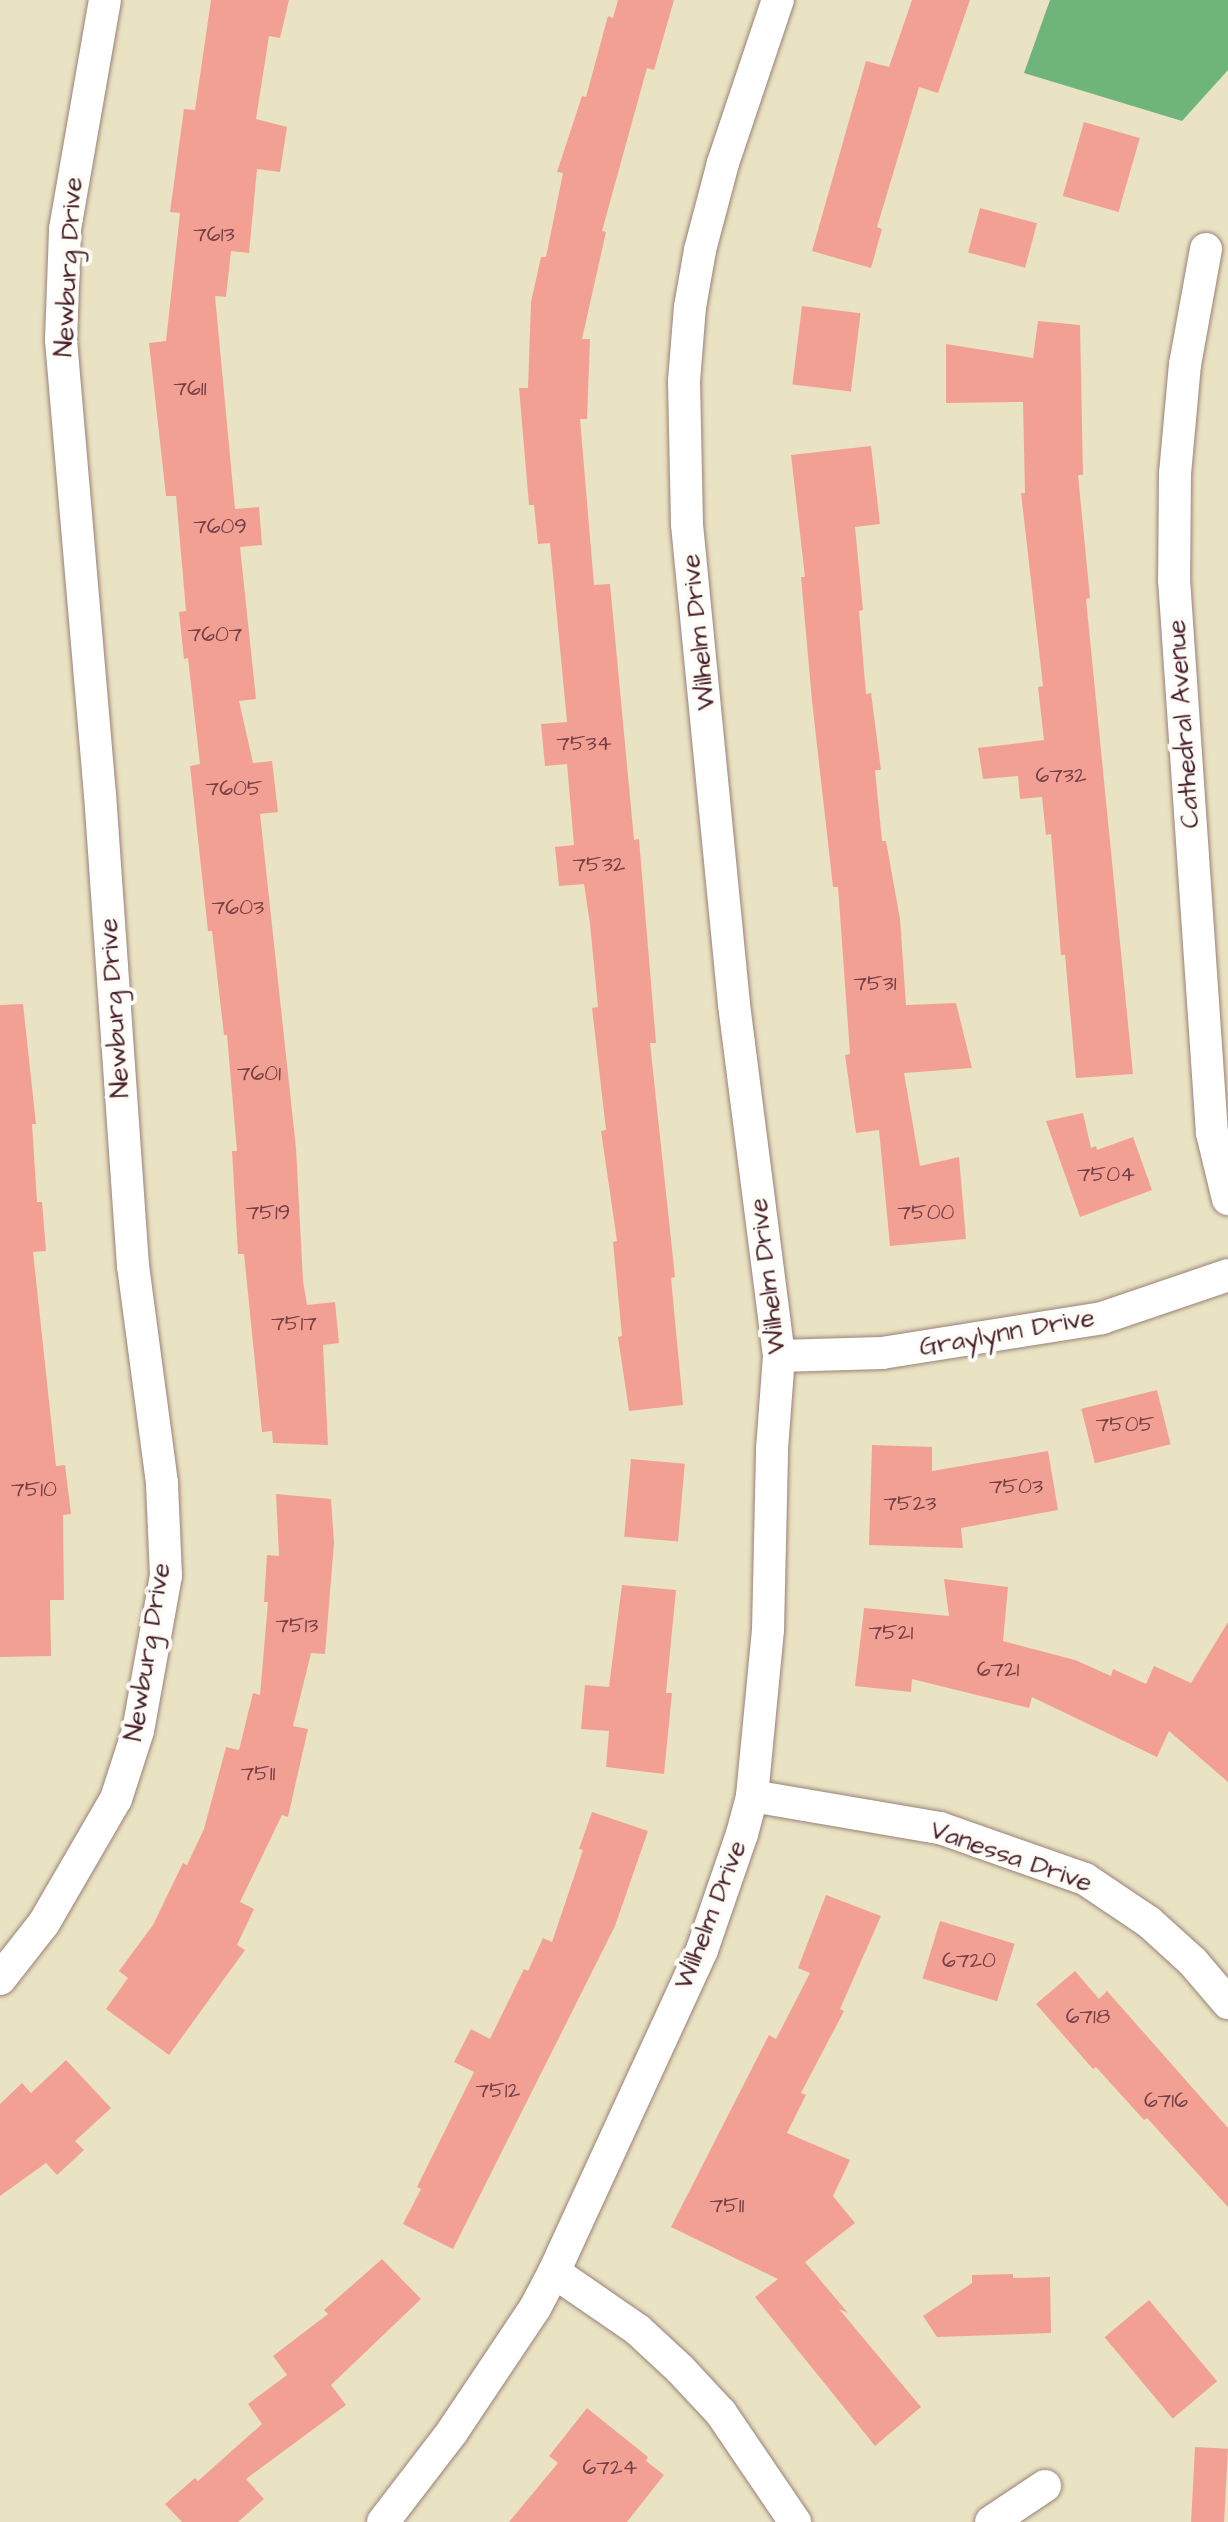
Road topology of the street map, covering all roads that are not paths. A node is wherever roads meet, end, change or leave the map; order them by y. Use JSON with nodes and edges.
{"nodes":[{"id":1,"x":105,"y":0,"type":"edge"},
{"id":2,"x":778,"y":0,"type":"edge"},
{"id":3,"x":1206,"y":249,"type":"dead end"},
{"id":4,"x":1228,"y":1199,"type":"edge"},
{"id":5,"x":1228,"y":1275,"type":"edge"},
{"id":6,"x":779,"y":1356,"type":"junction"},
{"id":7,"x":752,"y":1796,"type":"junction"},
{"id":8,"x":0,"y":1979,"type":"edge"},
{"id":9,"x":1228,"y":2003,"type":"edge"},
{"id":10,"x":554,"y":2272,"type":"junction"},
{"id":11,"x":1045,"y":2486,"type":"dead end"},
{"id":12,"x":383,"y":2522,"type":"edge"},
{"id":13,"x":795,"y":2522,"type":"edge"},
{"id":14,"x":991,"y":2522,"type":"edge"}],
"edges":[{"from":1,"to":8,"type":"street","name":"Newburg Drive"},
{"from":2,"to":6,"type":"street","name":"Wilhelm Drive"},
{"from":3,"to":4,"type":"street","name":"Cathedral Avenue"},
{"from":5,"to":6,"type":"street","name":"Graylynn Drive"},
{"from":6,"to":7,"type":"street","name":"Wilhelm Drive"},
{"from":7,"to":9,"type":"street","name":"Vanessa Drive"},
{"from":7,"to":10,"type":"street","name":"Wilhelm Drive"},
{"from":10,"to":12,"type":"street","name":"Wilhelm Drive"},
{"from":10,"to":13,"type":"street"},
{"from":11,"to":14,"type":"street"}]}
